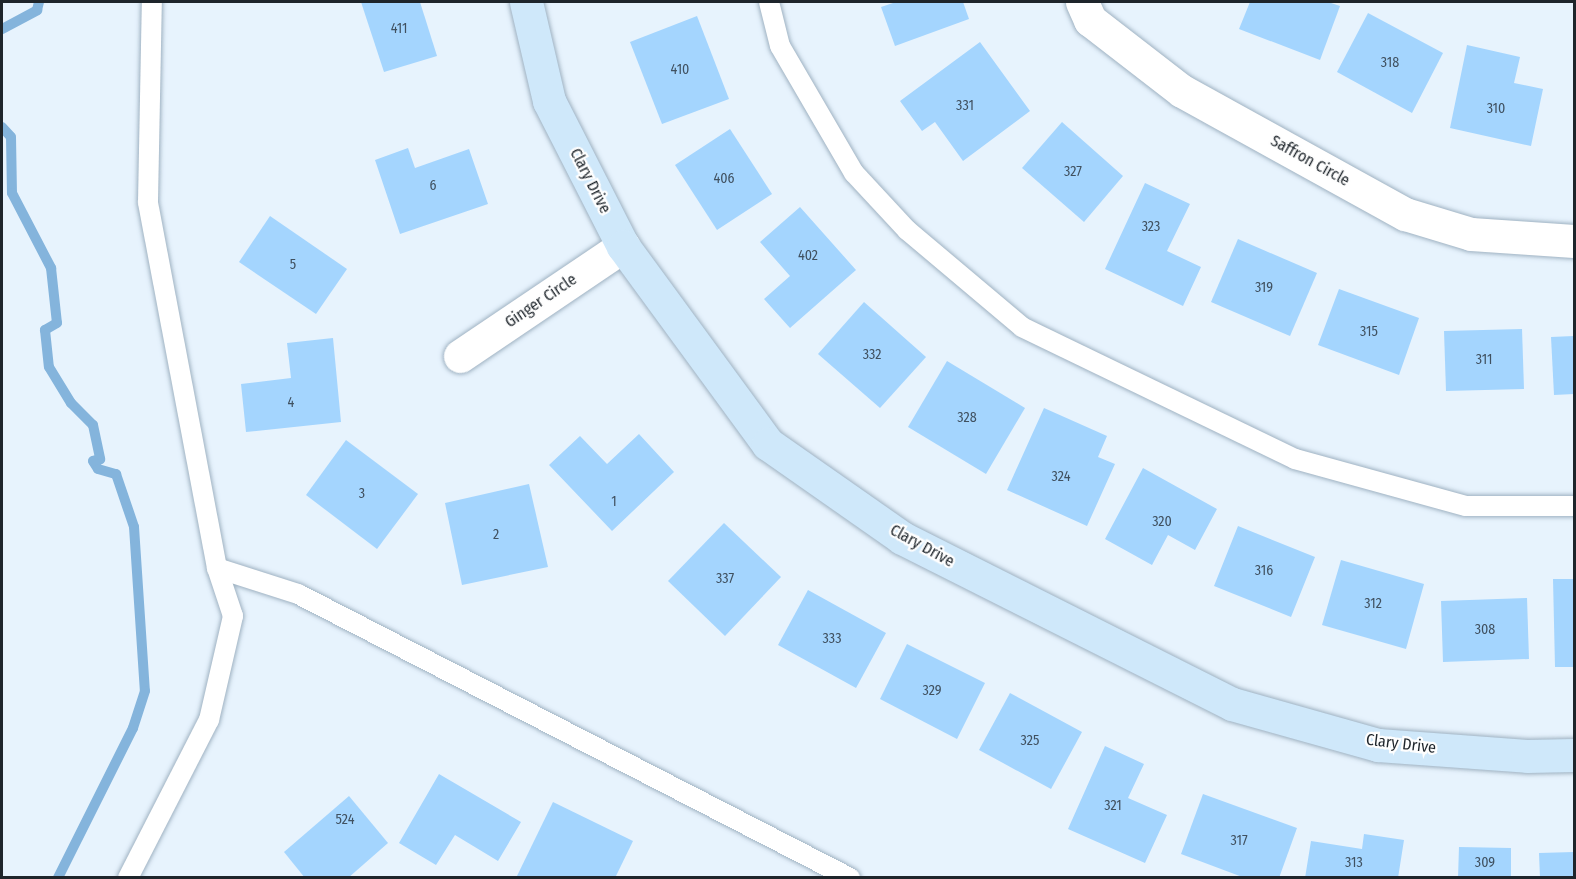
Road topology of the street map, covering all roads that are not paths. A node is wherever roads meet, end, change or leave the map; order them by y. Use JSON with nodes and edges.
{"nodes":[{"id":1,"x":152,"y":2,"type":"edge"},
{"id":2,"x":526,"y":2,"type":"edge"},
{"id":3,"x":769,"y":2,"type":"edge"},
{"id":4,"x":1082,"y":2,"type":"edge"},
{"id":5,"x":1575,"y":241,"type":"edge"},
{"id":6,"x":622,"y":246,"type":"junction"},
{"id":7,"x":460,"y":357,"type":"dead end"},
{"id":8,"x":1575,"y":506,"type":"edge"},
{"id":9,"x":217,"y":568,"type":"junction"},
{"id":10,"x":1575,"y":756,"type":"edge"},
{"id":11,"x":128,"y":878,"type":"edge"},
{"id":12,"x":850,"y":878,"type":"edge"}],
"edges":[{"from":1,"to":9,"type":"lane"},
{"from":2,"to":6,"type":"street","name":"Clary Drive"},
{"from":3,"to":8,"type":"lane"},
{"from":4,"to":5,"type":"street","name":"Saffron Circle"},
{"from":6,"to":7,"type":"street","name":"Ginger Circle"},
{"from":6,"to":10,"type":"street","name":"Clary Drive"},
{"from":9,"to":11,"type":"lane"},
{"from":9,"to":12,"type":"lane"}]}
